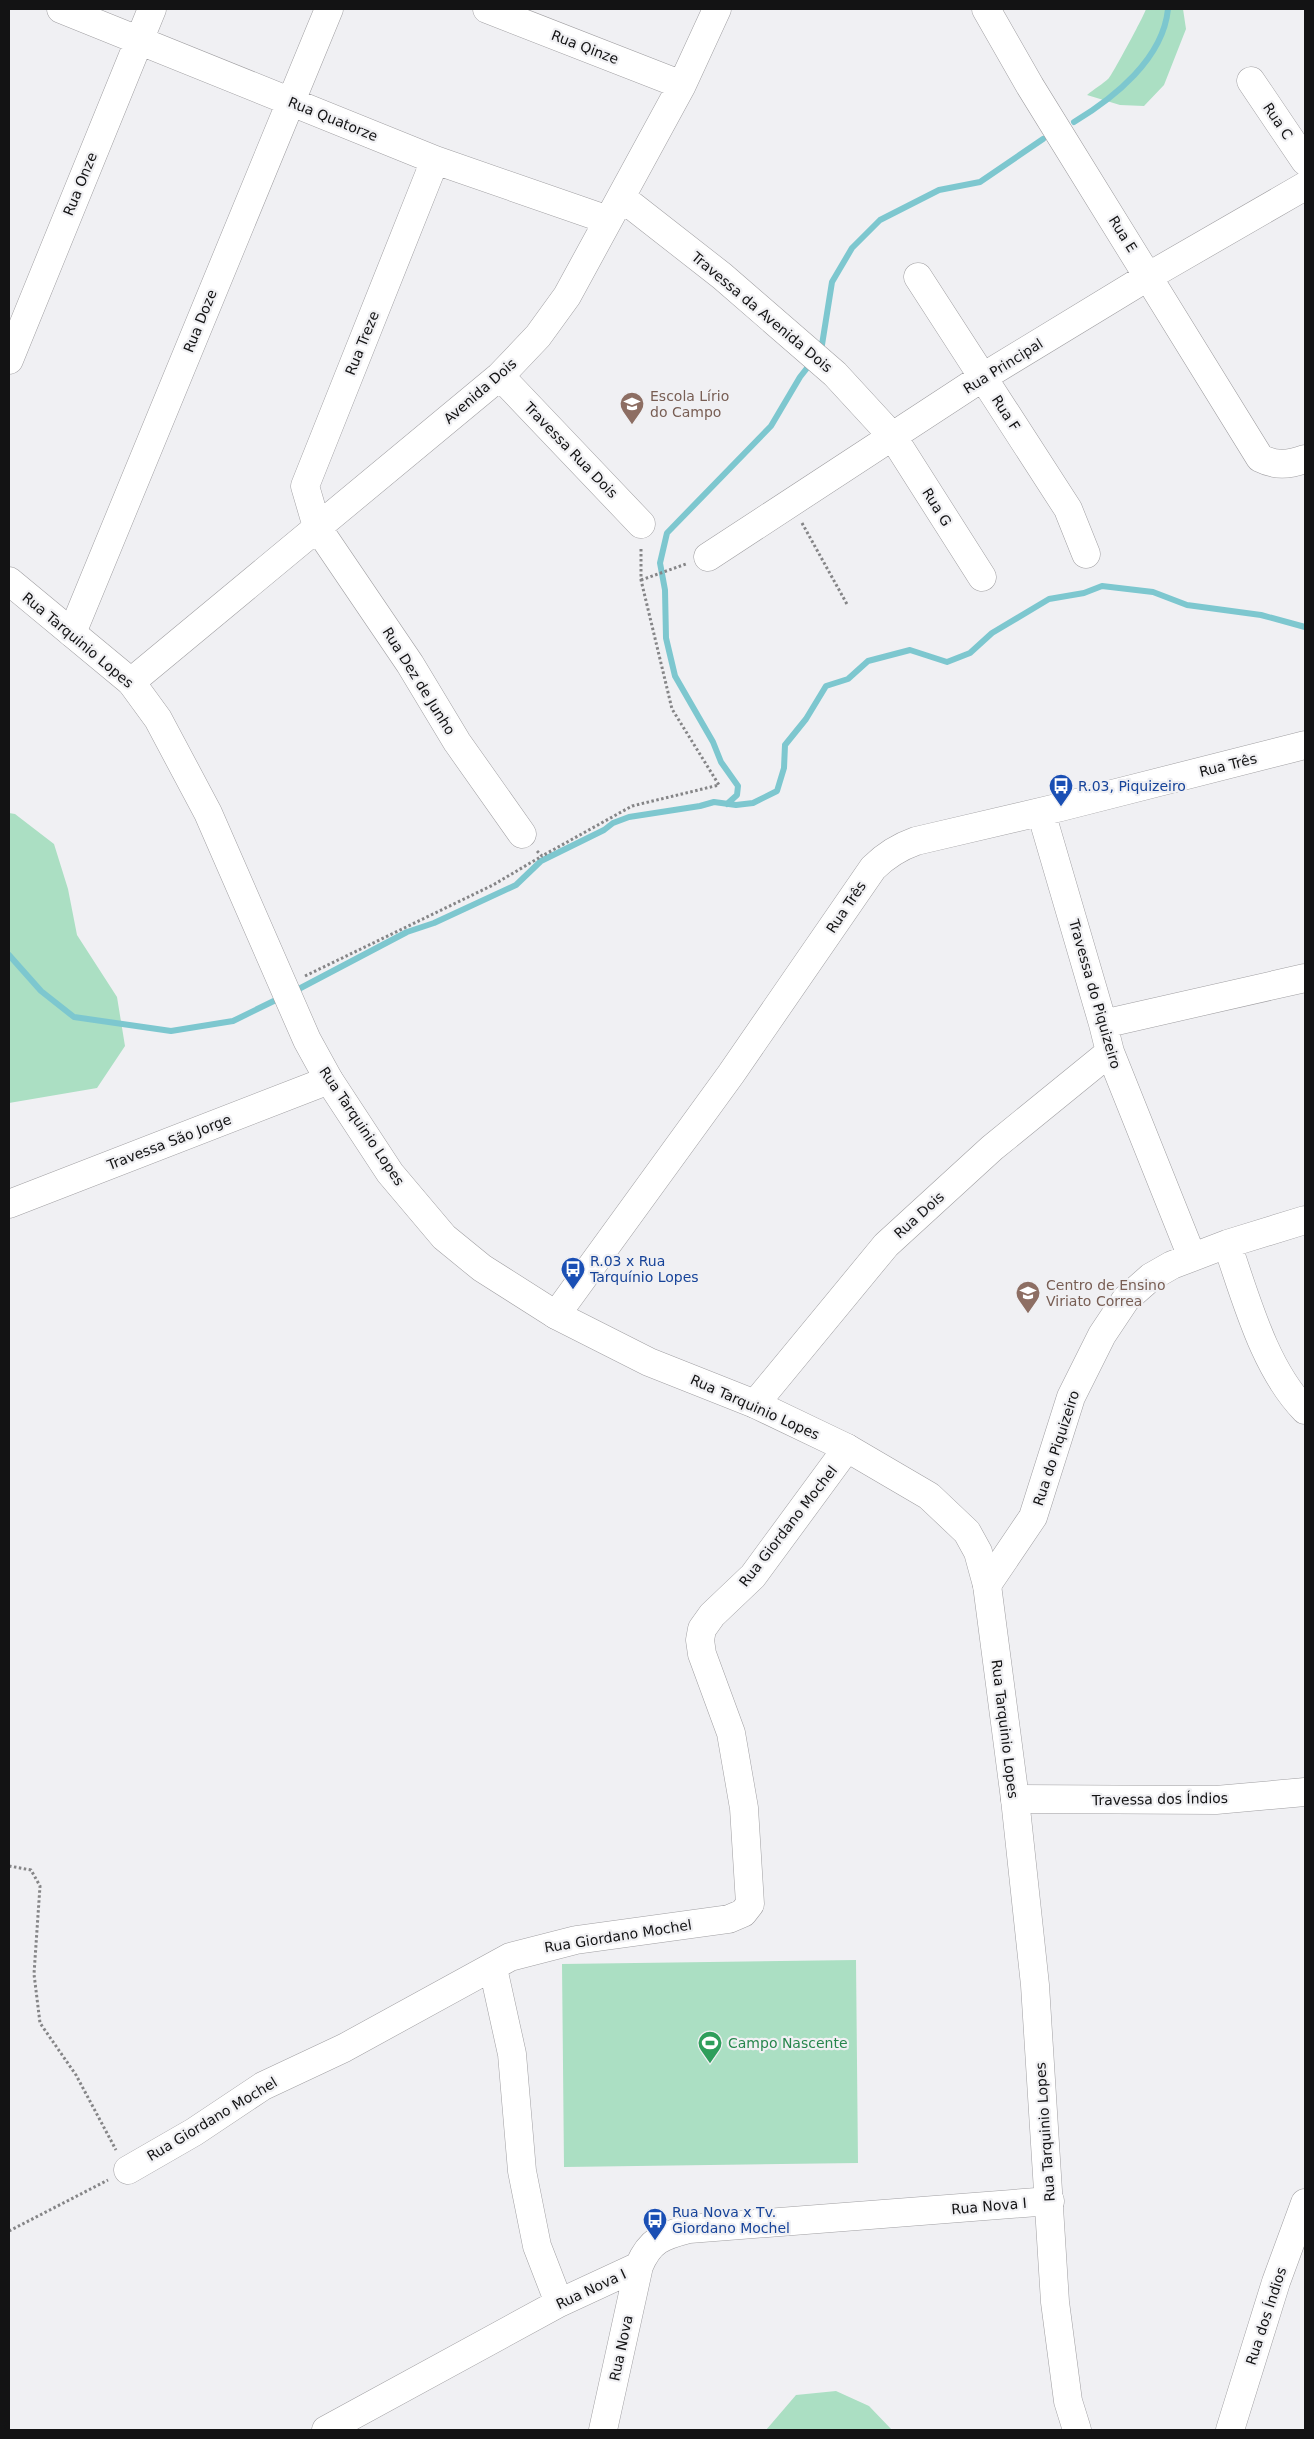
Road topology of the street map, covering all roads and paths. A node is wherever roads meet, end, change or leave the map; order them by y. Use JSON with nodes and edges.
{"nodes":[{"id":1,"x":61,"y":9,"type":"edge"},
{"id":2,"x":152,"y":9,"type":"edge"},
{"id":3,"x":329,"y":9,"type":"edge"},
{"id":4,"x":487,"y":9,"type":"edge"},
{"id":5,"x":717,"y":9,"type":"edge"},
{"id":6,"x":986,"y":9,"type":"edge"},
{"id":7,"x":139,"y":40,"type":"junction"},
{"id":8,"x":1251,"y":81,"type":"dead end"},
{"id":9,"x":682,"y":84,"type":"junction"},
{"id":10,"x":290,"y":102,"type":"junction"},
{"id":11,"x":435,"y":160,"type":"junction"},
{"id":12,"x":1305,"y":161,"type":"edge"},
{"id":13,"x":1305,"y":186,"type":"edge"},
{"id":14,"x":621,"y":196,"type":"junction"},
{"id":15,"x":608,"y":220,"type":"junction"},
{"id":16,"x":1149,"y":276,"type":"junction"},
{"id":17,"x":918,"y":277,"type":"dead end"},
{"id":18,"x":9,"y":360,"type":"edge"},
{"id":19,"x":500,"y":376,"type":"junction"},
{"id":20,"x":983,"y":377,"type":"junction"},
{"id":21,"x":893,"y":437,"type":"junction"},
{"id":22,"x":1305,"y":459,"type":"edge"},
{"id":23,"x":791,"y":503,"type":"junction"},
{"id":24,"x":641,"y":524,"type":"joint"},
{"id":25,"x":317,"y":527,"type":"junction"},
{"id":26,"x":1086,"y":554,"type":"dead end"},
{"id":27,"x":708,"y":557,"type":"dead end"},
{"id":28,"x":676,"y":568,"type":"dead end"},
{"id":29,"x":982,"y":578,"type":"dead end"},
{"id":30,"x":641,"y":580,"type":"junction"},
{"id":31,"x":9,"y":581,"type":"edge"},
{"id":32,"x":848,"y":606,"type":"dead end"},
{"id":33,"x":72,"y":633,"type":"junction"},
{"id":34,"x":131,"y":682,"type":"junction"},
{"id":35,"x":1305,"y":746,"type":"edge"},
{"id":36,"x":1041,"y":812,"type":"junction"},
{"id":37,"x":522,"y":834,"type":"joint"},
{"id":38,"x":542,"y":856,"type":"junction"},
{"id":39,"x":1305,"y":978,"type":"edge"},
{"id":40,"x":287,"y":993,"type":"junction"},
{"id":41,"x":1103,"y":1024,"type":"junction"},
{"id":42,"x":1110,"y":1052,"type":"junction"},
{"id":43,"x":329,"y":1080,"type":"junction"},
{"id":44,"x":9,"y":1204,"type":"edge"},
{"id":45,"x":1305,"y":1220,"type":"edge"},
{"id":46,"x":1227,"y":1244,"type":"junction"},
{"id":47,"x":1192,"y":1256,"type":"junction"},
{"id":48,"x":556,"y":1315,"type":"junction"},
{"id":49,"x":755,"y":1404,"type":"junction"},
{"id":50,"x":1305,"y":1410,"type":"edge"},
{"id":51,"x":847,"y":1448,"type":"junction"},
{"id":52,"x":987,"y":1585,"type":"junction"},
{"id":53,"x":1305,"y":1792,"type":"edge"},
{"id":54,"x":1015,"y":1799,"type":"junction"},
{"id":55,"x":9,"y":1866,"type":"edge"},
{"id":56,"x":493,"y":1968,"type":"junction"},
{"id":57,"x":128,"y":2170,"type":"junction"},
{"id":58,"x":1050,"y":2201,"type":"junction"},
{"id":59,"x":1305,"y":2204,"type":"edge"},
{"id":60,"x":9,"y":2231,"type":"edge"},
{"id":61,"x":639,"y":2266,"type":"junction"},
{"id":62,"x":559,"y":2303,"type":"junction"},
{"id":63,"x":326,"y":2430,"type":"edge"},
{"id":64,"x":603,"y":2430,"type":"edge"},
{"id":65,"x":1077,"y":2430,"type":"edge"},
{"id":66,"x":1230,"y":2430,"type":"edge"}],
"edges":[{"from":1,"to":7,"type":"street","name":"Rua Quatorze"},
{"from":2,"to":7,"type":"street","name":"Rua Onze"},
{"from":3,"to":10,"type":"street","name":"Rua Doze"},
{"from":4,"to":9,"type":"street","name":"Rua Qinze"},
{"from":5,"to":9,"type":"street","name":"Avenida Dois"},
{"from":6,"to":16,"type":"street","name":"Rua E"},
{"from":7,"to":10,"type":"street","name":"Rua Quatorze"},
{"from":7,"to":18,"type":"street","name":"Rua Onze"},
{"from":8,"to":12,"type":"street","name":"Rua C"},
{"from":9,"to":14,"type":"street","name":"Avenida Dois"},
{"from":10,"to":11,"type":"street","name":"Rua Quatorze"},
{"from":10,"to":33,"type":"street","name":"Rua Doze"},
{"from":11,"to":15,"type":"street","name":"Rua Quatorze"},
{"from":11,"to":25,"type":"street","name":"Rua Treze"},
{"from":13,"to":16,"type":"street","name":"Rua Principal"},
{"from":14,"to":15,"type":"street","name":"Avenida Dois"},
{"from":14,"to":21,"type":"street","name":"Travessa da Avenida Dois"},
{"from":15,"to":19,"type":"street","name":"Avenida Dois"},
{"from":16,"to":20,"type":"street","name":"Rua Principal"},
{"from":16,"to":22,"type":"street","name":"Rua E"},
{"from":17,"to":20,"type":"street","name":"Rua F"},
{"from":19,"to":24,"type":"street","name":"Travessa Rua Dois"},
{"from":19,"to":25,"type":"street","name":"Avenida Dois"},
{"from":20,"to":21,"type":"street","name":"Rua Principal"},
{"from":20,"to":26,"type":"street","name":"Rua F"},
{"from":21,"to":23,"type":"street","name":"Rua Principal"},
{"from":21,"to":29,"type":"street","name":"Rua G"},
{"from":23,"to":27,"type":"street","name":"Rua Principal"},
{"from":23,"to":32,"type":"path"},
{"from":24,"to":30,"type":"path"},
{"from":25,"to":34,"type":"street","name":"Avenida Dois"},
{"from":25,"to":37,"type":"street","name":"Rua Dez de Junho"},
{"from":28,"to":30,"type":"path"},
{"from":30,"to":38,"type":"path"},
{"from":31,"to":33,"type":"street","name":"Rua Tarquinio Lopes"},
{"from":33,"to":34,"type":"street","name":"Rua Tarquinio Lopes"},
{"from":34,"to":40,"type":"street","name":"Rua Tarquinio Lopes"},
{"from":35,"to":36,"type":"street","name":"Rua Três"},
{"from":36,"to":41,"type":"street","name":"Travessa do Piquizeiro"},
{"from":36,"to":48,"type":"street","name":"Rua Três"},
{"from":37,"to":38,"type":"path"},
{"from":38,"to":40,"type":"path"},
{"from":39,"to":41,"type":"street"},
{"from":40,"to":43,"type":"street","name":"Rua Tarquinio Lopes"},
{"from":41,"to":42,"type":"street","name":"Travessa do Piquizeiro"},
{"from":42,"to":47,"type":"street","name":"Travessa do Piquizeiro"},
{"from":42,"to":49,"type":"street","name":"Rua Dois"},
{"from":43,"to":44,"type":"street","name":"Travessa São Jorge"},
{"from":43,"to":48,"type":"street","name":"Rua Tarquinio Lopes"},
{"from":45,"to":46,"type":"street","name":"Rua do Piquizeiro"},
{"from":46,"to":47,"type":"street","name":"Rua do Piquizeiro"},
{"from":46,"to":50,"type":"street"},
{"from":47,"to":52,"type":"street","name":"Rua do Piquizeiro"},
{"from":48,"to":49,"type":"street","name":"Rua Tarquinio Lopes"},
{"from":49,"to":51,"type":"street","name":"Rua Tarquinio Lopes"},
{"from":51,"to":52,"type":"street","name":"Rua Tarquinio Lopes"},
{"from":51,"to":56,"type":"street","name":"Rua Giordano Mochel"},
{"from":52,"to":54,"type":"street","name":"Rua Tarquinio Lopes"},
{"from":53,"to":54,"type":"street","name":"Travessa dos Índios"},
{"from":54,"to":58,"type":"street","name":"Rua Tarquinio Lopes"},
{"from":55,"to":57,"type":"path"},
{"from":56,"to":57,"type":"street","name":"Rua Giordano Mochel"},
{"from":56,"to":62,"type":"street"},
{"from":57,"to":60,"type":"path"},
{"from":58,"to":61,"type":"street","name":"Rua Nova I"},
{"from":58,"to":65,"type":"street","name":"Rua Tarquinio Lopes"},
{"from":59,"to":66,"type":"street","name":"Rua dos Índios"},
{"from":61,"to":62,"type":"street","name":"Rua Nova I"},
{"from":61,"to":64,"type":"street","name":"Rua Nova"},
{"from":62,"to":63,"type":"street","name":"Rua Nova I"}]}
